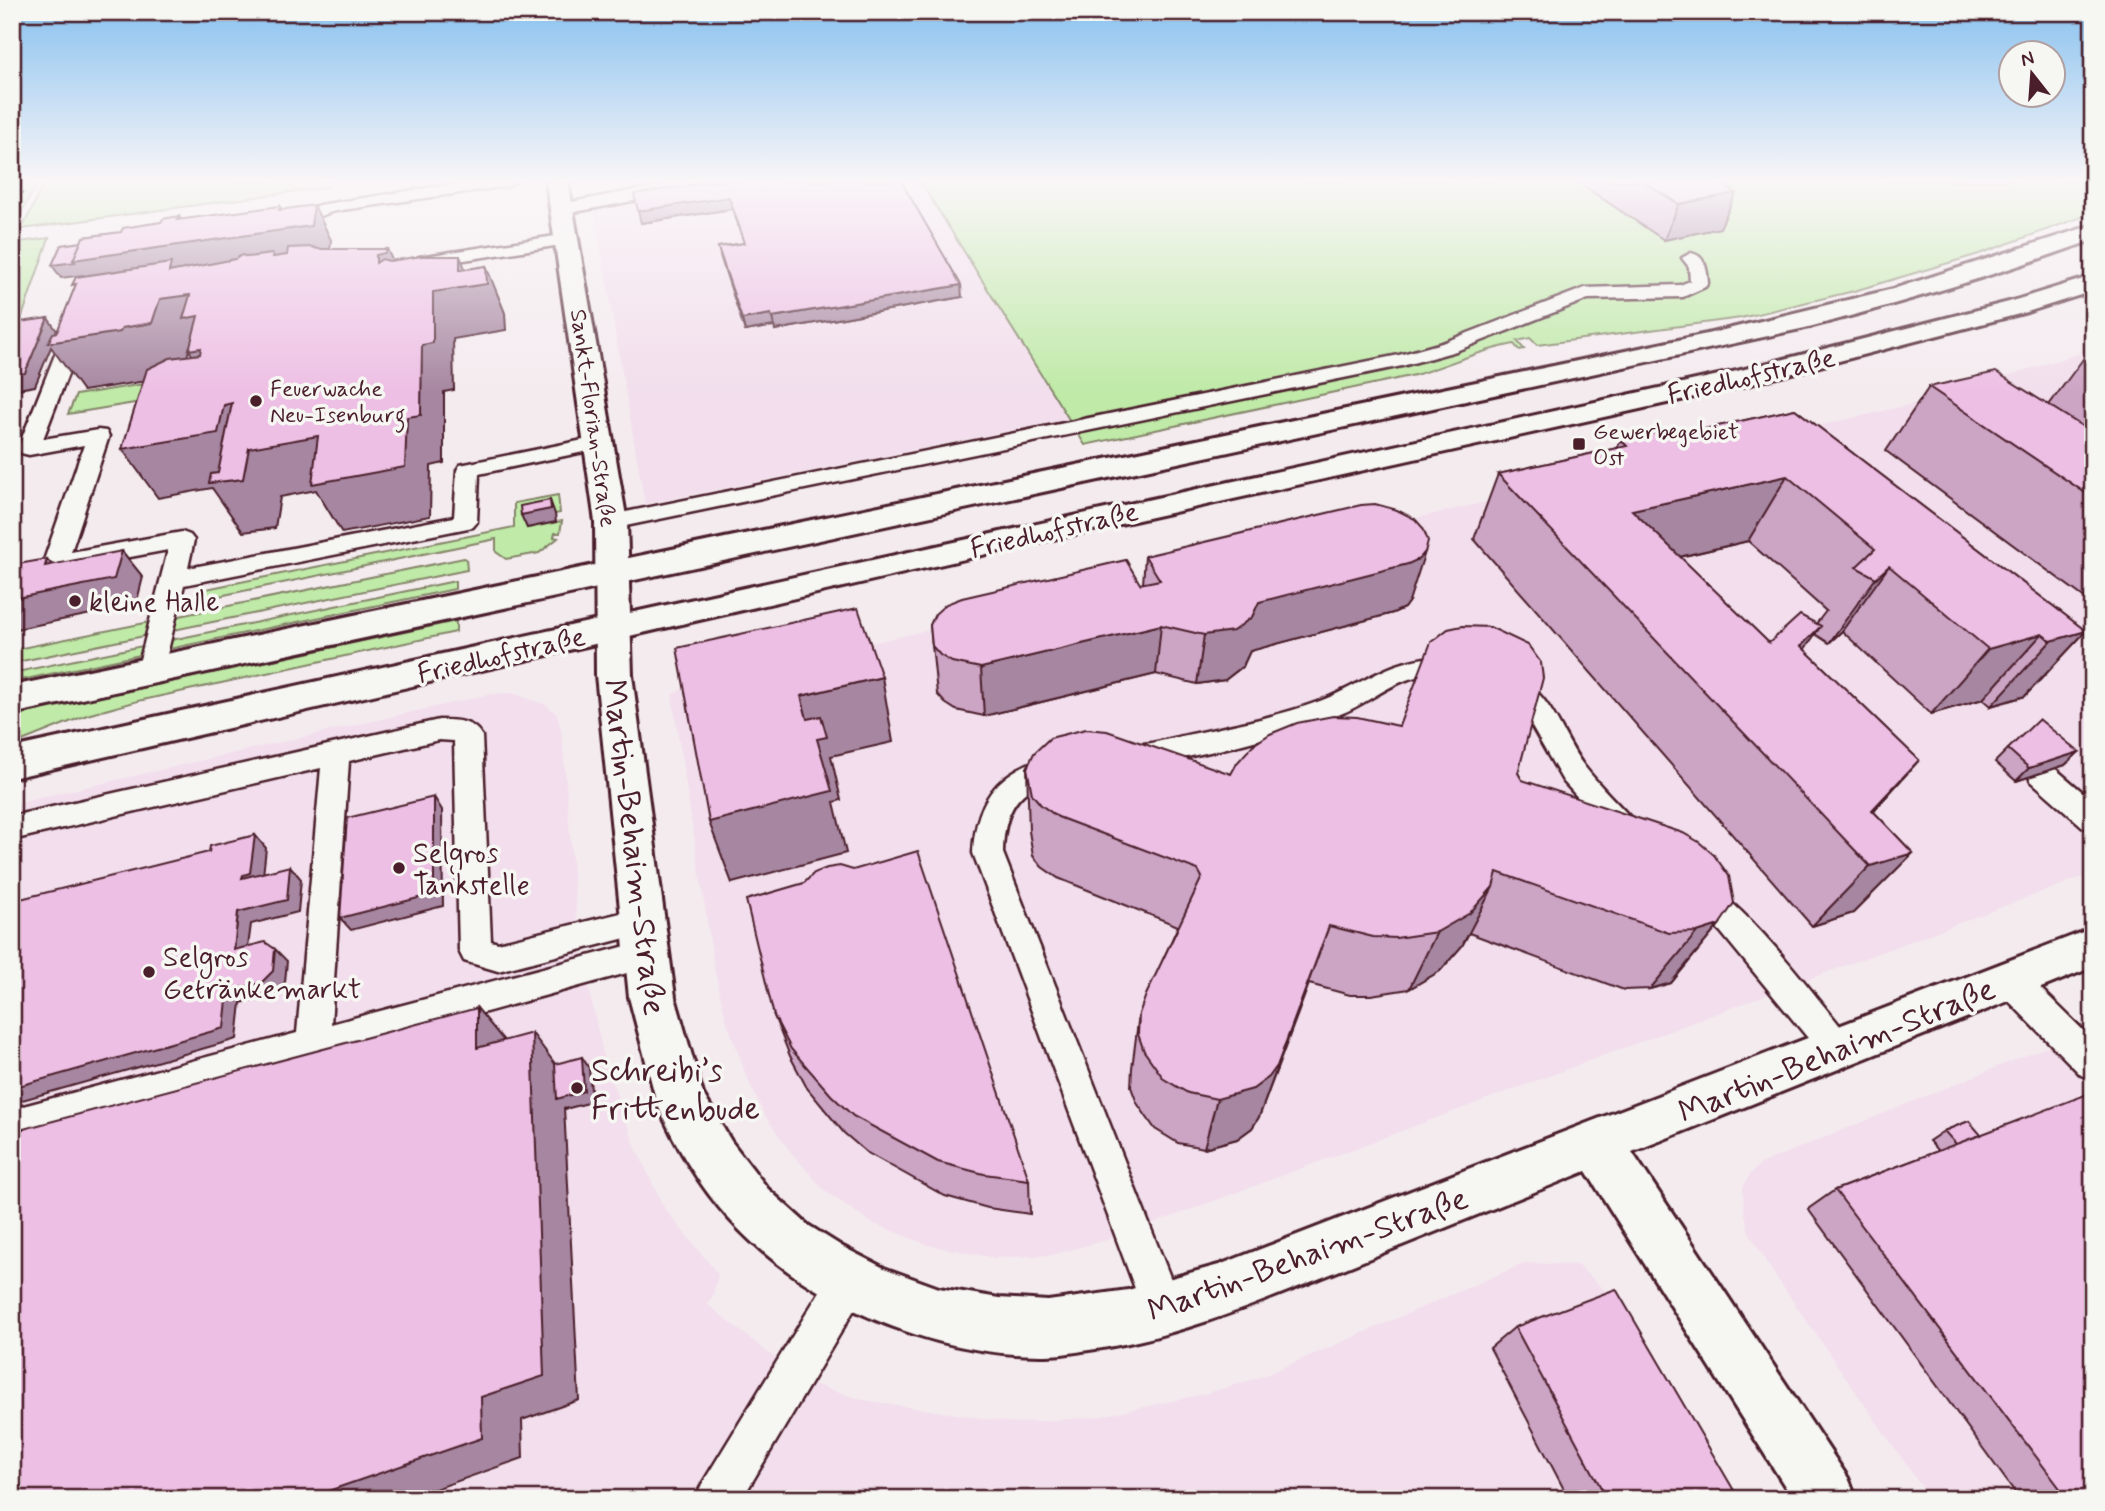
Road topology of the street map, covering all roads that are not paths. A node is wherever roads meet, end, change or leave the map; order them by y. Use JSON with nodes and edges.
{"nodes":[{"id":1,"x":486,"y":252,"type":"edge"},
{"id":2,"x":570,"y":252,"type":"edge"},
{"id":3,"x":2040,"y":252,"type":"edge"},
{"id":4,"x":1691,"y":258,"type":"dead end"},
{"id":5,"x":398,"y":265,"type":"edge"},
{"id":6,"x":2093,"y":283,"type":"edge"},
{"id":7,"x":94,"y":314,"type":"edge"},
{"id":8,"x":598,"y":443,"type":"junction"},
{"id":9,"x":611,"y":523,"type":"junction"},
{"id":10,"x":611,"y":573,"type":"junction"},
{"id":11,"x":173,"y":579,"type":"junction"},
{"id":12,"x":611,"y":629,"type":"junction"},
{"id":13,"x":150,"y":671,"type":"junction"},
{"id":14,"x":12,"y":700,"type":"edge"},
{"id":15,"x":336,"y":753,"type":"junction"},
{"id":16,"x":12,"y":763,"type":"edge"},
{"id":17,"x":2040,"y":773,"type":"edge"},
{"id":18,"x":2093,"y":819,"type":"edge"},
{"id":19,"x":12,"y":828,"type":"edge"},
{"id":20,"x":643,"y":938,"type":"junction"},
{"id":21,"x":2093,"y":947,"type":"edge"},
{"id":22,"x":2010,"y":980,"type":"junction"},
{"id":23,"x":313,"y":1045,"type":"junction"},
{"id":24,"x":1838,"y":1049,"type":"junction"},
{"id":25,"x":2093,"y":1064,"type":"edge"},
{"id":26,"x":12,"y":1126,"type":"edge"},
{"id":27,"x":1597,"y":1143,"type":"junction"},
{"id":28,"x":850,"y":1279,"type":"junction"},
{"id":29,"x":1163,"y":1310,"type":"junction"},
{"id":30,"x":717,"y":1499,"type":"edge"},
{"id":31,"x":1827,"y":1499,"type":"edge"}],
"edges":[{"from":1,"to":5,"type":"lane"},
{"from":2,"to":8,"type":"main road","name":"Sankt-Florian-Straße"},
{"from":3,"to":10,"type":"main road","name":"Friedhofstraße"},
{"from":4,"to":9,"type":"lane"},
{"from":6,"to":12,"type":"main road","name":"Friedhofstraße"},
{"from":7,"to":11,"type":"lane"},
{"from":8,"to":9,"type":"main road","name":"Sankt-Florian-Straße"},
{"from":8,"to":11,"type":"lane"},
{"from":9,"to":10,"type":"main road","name":"Sankt-Florian-Straße"},
{"from":10,"to":12,"type":"main road","name":"Martin-Behaim-Straße"},
{"from":10,"to":13,"type":"main road","name":"Friedhofstraße"},
{"from":11,"to":13,"type":"lane"},
{"from":12,"to":16,"type":"main road","name":"Friedhofstraße"},
{"from":12,"to":20,"type":"main road","name":"Martin-Behaim-Straße"},
{"from":13,"to":14,"type":"main road","name":"Friedhofstraße"},
{"from":15,"to":19,"type":"lane"},
{"from":15,"to":20,"type":"lane"},
{"from":15,"to":23,"type":"lane"},
{"from":17,"to":18,"type":"lane"},
{"from":20,"to":23,"type":"lane"},
{"from":20,"to":28,"type":"main road","name":"Martin-Behaim-Straße"},
{"from":21,"to":22,"type":"main road","name":"Martin-Behaim-Straße"},
{"from":22,"to":24,"type":"main road","name":"Martin-Behaim-Straße"},
{"from":22,"to":25,"type":"lane"},
{"from":23,"to":26,"type":"lane"},
{"from":24,"to":27,"type":"main road","name":"Martin-Behaim-Straße"},
{"from":24,"to":29,"type":"lane"},
{"from":27,"to":29,"type":"main road","name":"Martin-Behaim-Straße"},
{"from":27,"to":31,"type":"main road"},
{"from":28,"to":29,"type":"main road","name":"Martin-Behaim-Straße"},
{"from":28,"to":30,"type":"lane"}]}
